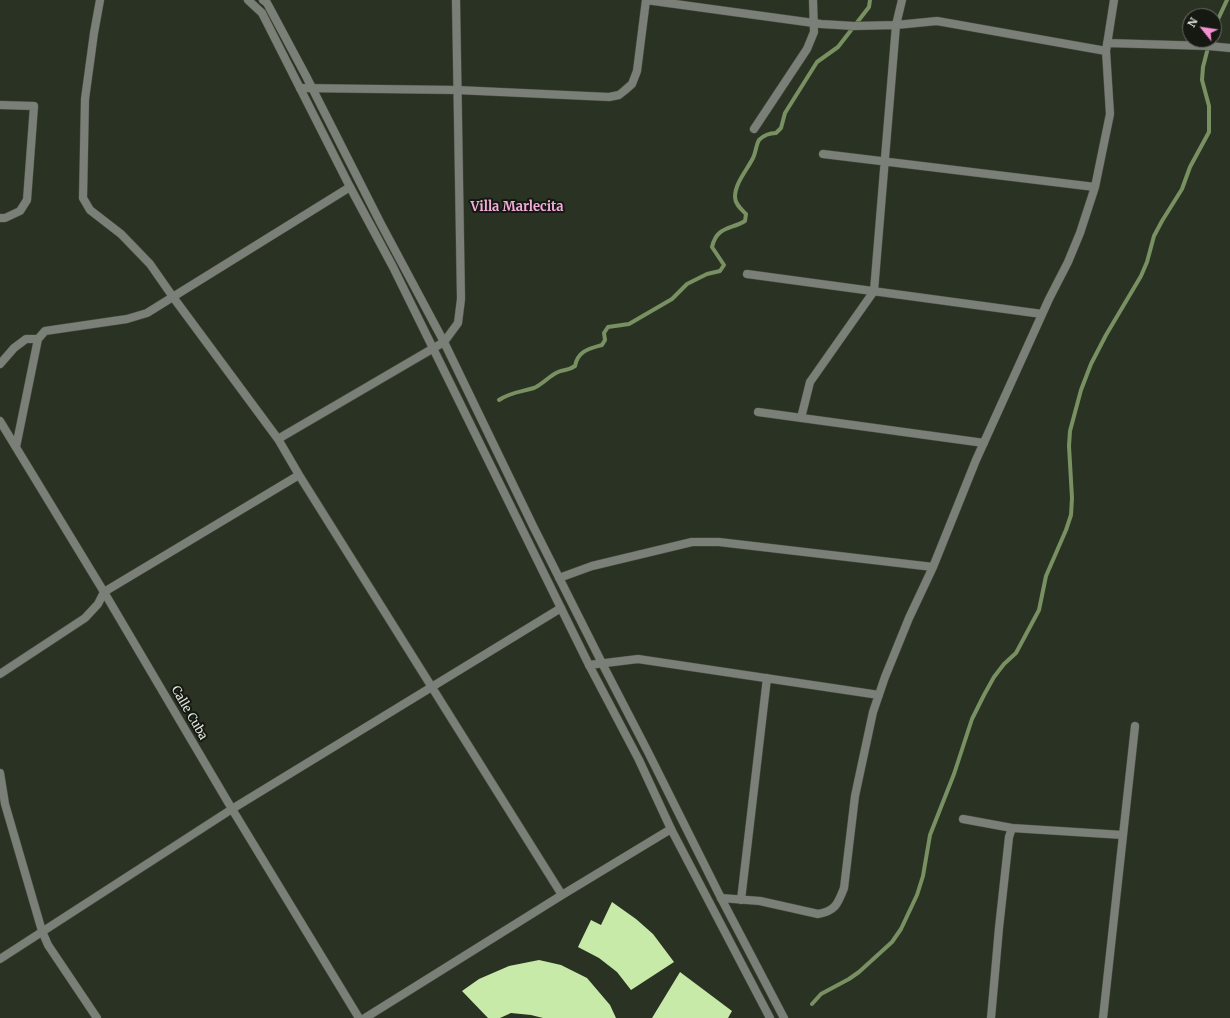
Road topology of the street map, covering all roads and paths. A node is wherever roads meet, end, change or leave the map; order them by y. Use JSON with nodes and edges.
{"nodes":[{"id":1,"x":100,"y":0,"type":"edge"},
{"id":2,"x":248,"y":0,"type":"edge"},
{"id":3,"x":456,"y":0,"type":"edge"},
{"id":4,"x":646,"y":0,"type":"edge"},
{"id":5,"x":814,"y":0,"type":"edge"},
{"id":6,"x":902,"y":0,"type":"edge"},
{"id":7,"x":1114,"y":0,"type":"edge"},
{"id":8,"x":266,"y":1,"type":"edge"},
{"id":9,"x":262,"y":13,"type":"junction"},
{"id":10,"x":814,"y":23,"type":"junction"},
{"id":11,"x":896,"y":25,"type":"junction"},
{"id":12,"x":1107,"y":47,"type":"junction"},
{"id":13,"x":1230,"y":48,"type":"edge"},
{"id":14,"x":300,"y":88,"type":"junction"},
{"id":15,"x":312,"y":88,"type":"junction"},
{"id":16,"x":457,"y":90,"type":"junction"},
{"id":17,"x":0,"y":105,"type":"edge"},
{"id":18,"x":754,"y":129,"type":"dead end"},
{"id":19,"x":823,"y":154,"type":"dead end"},
{"id":20,"x":884,"y":161,"type":"junction"},
{"id":21,"x":350,"y":187,"type":"junction"},
{"id":22,"x":1095,"y":187,"type":"junction"},
{"id":23,"x":0,"y":218,"type":"edge"},
{"id":24,"x":747,"y":274,"type":"dead end"},
{"id":25,"x":874,"y":292,"type":"junction"},
{"id":26,"x":173,"y":297,"type":"junction"},
{"id":27,"x":1042,"y":314,"type":"junction"},
{"id":28,"x":38,"y":339,"type":"junction"},
{"id":29,"x":444,"y":342,"type":"junction"},
{"id":30,"x":434,"y":349,"type":"junction"},
{"id":31,"x":0,"y":364,"type":"edge"},
{"id":32,"x":758,"y":412,"type":"dead end"},
{"id":33,"x":801,"y":418,"type":"junction"},
{"id":34,"x":0,"y":421,"type":"edge"},
{"id":35,"x":278,"y":439,"type":"junction"},
{"id":36,"x":984,"y":443,"type":"junction"},
{"id":37,"x":16,"y":447,"type":"junction"},
{"id":38,"x":298,"y":475,"type":"junction"},
{"id":39,"x":933,"y":567,"type":"junction"},
{"id":40,"x":559,"y":578,"type":"junction"},
{"id":41,"x":104,"y":592,"type":"junction"},
{"id":42,"x":561,"y":608,"type":"junction"},
{"id":43,"x":602,"y":664,"type":"junction"},
{"id":44,"x":589,"y":665,"type":"junction"},
{"id":45,"x":0,"y":674,"type":"edge"},
{"id":46,"x":767,"y":678,"type":"junction"},
{"id":47,"x":431,"y":686,"type":"junction"},
{"id":48,"x":879,"y":695,"type":"junction"},
{"id":49,"x":1135,"y":726,"type":"dead end"},
{"id":50,"x":0,"y":773,"type":"edge"},
{"id":51,"x":232,"y":809,"type":"junction"},
{"id":52,"x":963,"y":819,"type":"dead end"},
{"id":53,"x":1012,"y":828,"type":"junction"},
{"id":54,"x":671,"y":829,"type":"junction"},
{"id":55,"x":1123,"y":835,"type":"junction"},
{"id":56,"x":562,"y":895,"type":"junction"},
{"id":57,"x":721,"y":898,"type":"junction"},
{"id":58,"x":741,"y":900,"type":"junction"},
{"id":59,"x":42,"y":931,"type":"junction"},
{"id":60,"x":0,"y":958,"type":"edge"},
{"id":61,"x":97,"y":1018,"type":"edge"},
{"id":62,"x":359,"y":1018,"type":"edge"},
{"id":63,"x":365,"y":1018,"type":"edge"},
{"id":64,"x":770,"y":1018,"type":"edge"},
{"id":65,"x":784,"y":1018,"type":"edge"},
{"id":66,"x":991,"y":1018,"type":"edge"},
{"id":67,"x":1103,"y":1018,"type":"edge"}],
"edges":[{"from":1,"to":26,"type":"street"},
{"from":2,"to":9,"type":"street"},
{"from":3,"to":16,"type":"street"},
{"from":4,"to":10,"type":"street"},
{"from":4,"to":16,"type":"street"},
{"from":5,"to":10,"type":"street"},
{"from":6,"to":11,"type":"street"},
{"from":7,"to":12,"type":"street"},
{"from":8,"to":9,"type":"street"},
{"from":8,"to":15,"type":"street"},
{"from":9,"to":14,"type":"street"},
{"from":10,"to":11,"type":"street"},
{"from":10,"to":18,"type":"street"},
{"from":11,"to":12,"type":"street"},
{"from":11,"to":20,"type":"street"},
{"from":12,"to":13,"type":"street"},
{"from":12,"to":22,"type":"street"},
{"from":14,"to":15,"type":"street"},
{"from":14,"to":21,"type":"street"},
{"from":15,"to":16,"type":"street"},
{"from":15,"to":29,"type":"street"},
{"from":16,"to":29,"type":"street"},
{"from":17,"to":23,"type":"street"},
{"from":19,"to":20,"type":"street"},
{"from":20,"to":22,"type":"street"},
{"from":20,"to":25,"type":"street"},
{"from":21,"to":26,"type":"street"},
{"from":21,"to":30,"type":"street"},
{"from":22,"to":27,"type":"street"},
{"from":24,"to":25,"type":"street"},
{"from":25,"to":27,"type":"street"},
{"from":25,"to":33,"type":"street"},
{"from":26,"to":28,"type":"street"},
{"from":26,"to":35,"type":"street"},
{"from":27,"to":36,"type":"street"},
{"from":28,"to":31,"type":"street"},
{"from":28,"to":37,"type":"street"},
{"from":29,"to":30,"type":"street"},
{"from":29,"to":40,"type":"street"},
{"from":30,"to":35,"type":"street"},
{"from":30,"to":42,"type":"street"},
{"from":32,"to":33,"type":"street"},
{"from":33,"to":36,"type":"street"},
{"from":34,"to":37,"type":"street","name":"Calle Cuba"},
{"from":35,"to":38,"type":"street"},
{"from":36,"to":39,"type":"street"},
{"from":37,"to":41,"type":"street","name":"Calle Cuba"},
{"from":38,"to":41,"type":"street"},
{"from":38,"to":47,"type":"street"},
{"from":39,"to":40,"type":"street"},
{"from":39,"to":48,"type":"street"},
{"from":40,"to":43,"type":"street"},
{"from":41,"to":45,"type":"street"},
{"from":41,"to":51,"type":"street","name":"Calle Cuba"},
{"from":42,"to":44,"type":"street"},
{"from":42,"to":47,"type":"street"},
{"from":43,"to":44,"type":"street"},
{"from":43,"to":46,"type":"street"},
{"from":43,"to":57,"type":"street"},
{"from":44,"to":54,"type":"street"},
{"from":46,"to":48,"type":"street"},
{"from":46,"to":58,"type":"street"},
{"from":47,"to":51,"type":"street"},
{"from":47,"to":56,"type":"street"},
{"from":48,"to":58,"type":"street"},
{"from":49,"to":55,"type":"street"},
{"from":50,"to":59,"type":"street"},
{"from":51,"to":59,"type":"street"},
{"from":51,"to":62,"type":"street","name":"Calle Cuba"},
{"from":52,"to":53,"type":"street"},
{"from":53,"to":55,"type":"street"},
{"from":53,"to":66,"type":"street"},
{"from":54,"to":56,"type":"street"},
{"from":54,"to":64,"type":"street"},
{"from":55,"to":67,"type":"street"},
{"from":56,"to":63,"type":"street"},
{"from":57,"to":58,"type":"street"},
{"from":57,"to":65,"type":"street"},
{"from":59,"to":60,"type":"street"},
{"from":59,"to":61,"type":"street"}]}
